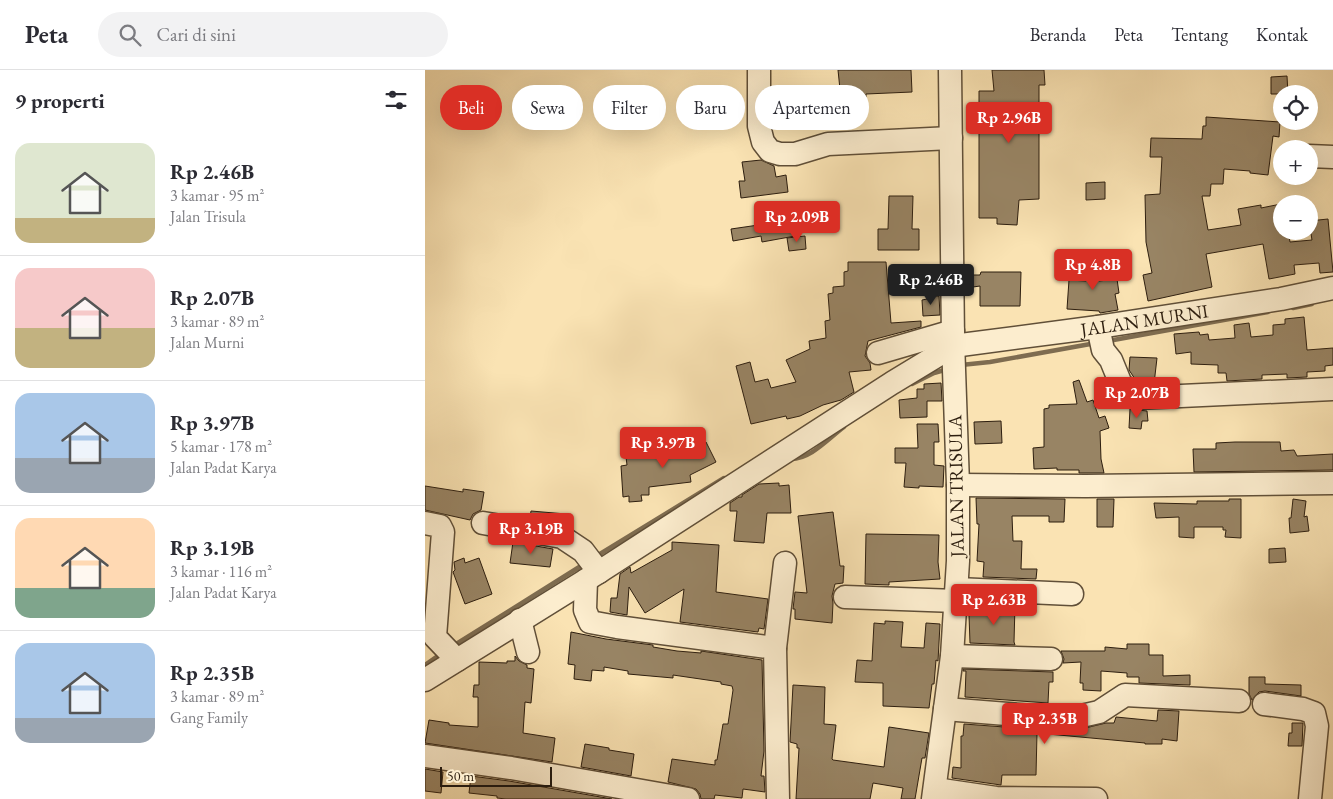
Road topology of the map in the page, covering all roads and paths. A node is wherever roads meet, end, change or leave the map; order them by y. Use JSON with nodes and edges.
{"nodes":[{"id":1,"x":759,"y":70,"type":"edge"},
{"id":2,"x":950,"y":70,"type":"edge"},
{"id":3,"x":951,"y":138,"type":"junction"},
{"id":4,"x":1318,"y":156,"type":"edge"},
{"id":5,"x":1333,"y":157,"type":"edge"},
{"id":6,"x":1333,"y":288,"type":"edge"},
{"id":7,"x":1101,"y":338,"type":"junction"},
{"id":8,"x":878,"y":354,"type":"dead end"},
{"id":9,"x":953,"y":355,"type":"junction"},
{"id":10,"x":1333,"y":389,"type":"edge"},
{"id":11,"x":1333,"y":483,"type":"edge"},
{"id":12,"x":958,"y":485,"type":"junction"},
{"id":13,"x":425,"y":523,"type":"edge"},
{"id":14,"x":483,"y":523,"type":"dead end"},
{"id":15,"x":785,"y":564,"type":"dead end"},
{"id":16,"x":592,"y":568,"type":"junction"},
{"id":17,"x":1072,"y":594,"type":"dead end"},
{"id":18,"x":956,"y":595,"type":"junction"},
{"id":19,"x":845,"y":597,"type":"dead end"},
{"id":20,"x":520,"y":620,"type":"junction"},
{"id":21,"x":442,"y":646,"type":"edge"},
{"id":22,"x":775,"y":648,"type":"junction"},
{"id":23,"x":528,"y":652,"type":"dead end"},
{"id":24,"x":952,"y":656,"type":"junction"},
{"id":25,"x":1051,"y":659,"type":"dead end"},
{"id":26,"x":425,"y":680,"type":"edge"},
{"id":27,"x":1239,"y":701,"type":"dead end"},
{"id":28,"x":1264,"y":704,"type":"dead end"},
{"id":29,"x":945,"y":709,"type":"junction"},
{"id":30,"x":425,"y":756,"type":"edge"},
{"id":31,"x":934,"y":794,"type":"edge"},
{"id":32,"x":689,"y":799,"type":"edge"},
{"id":33,"x":777,"y":799,"type":"edge"},
{"id":34,"x":1096,"y":799,"type":"edge"},
{"id":35,"x":1310,"y":799,"type":"edge"}],
"edges":[{"from":1,"to":3,"type":"street"},
{"from":2,"to":3,"type":"street","name":"JALAN TRISULA"},
{"from":3,"to":9,"type":"street","name":"JALAN TRISULA"},
{"from":4,"to":5,"type":"street"},
{"from":6,"to":7,"type":"street","name":"JALAN MURNI"},
{"from":7,"to":9,"type":"street","name":"JALAN MURNI"},
{"from":7,"to":10,"type":"street"},
{"from":8,"to":9,"type":"street"},
{"from":9,"to":12,"type":"street","name":"JALAN TRISULA"},
{"from":9,"to":16,"type":"street"},
{"from":11,"to":12,"type":"street"},
{"from":12,"to":18,"type":"street","name":"JALAN TRISULA"},
{"from":13,"to":21,"type":"street"},
{"from":14,"to":16,"type":"street"},
{"from":15,"to":22,"type":"street"},
{"from":16,"to":20,"type":"street"},
{"from":16,"to":22,"type":"street"},
{"from":17,"to":18,"type":"street"},
{"from":18,"to":19,"type":"street"},
{"from":18,"to":24,"type":"street","name":"JALAN TRISULA"},
{"from":20,"to":21,"type":"street"},
{"from":20,"to":23,"type":"street"},
{"from":21,"to":26,"type":"street"},
{"from":22,"to":33,"type":"street"},
{"from":24,"to":25,"type":"street"},
{"from":24,"to":29,"type":"street","name":"JALAN TRISULA"},
{"from":27,"to":29,"type":"street"},
{"from":28,"to":35,"type":"street"},
{"from":29,"to":31,"type":"street","name":"JALAN TRISULA"},
{"from":30,"to":32,"type":"street"},
{"from":31,"to":34,"type":"street"}]}
